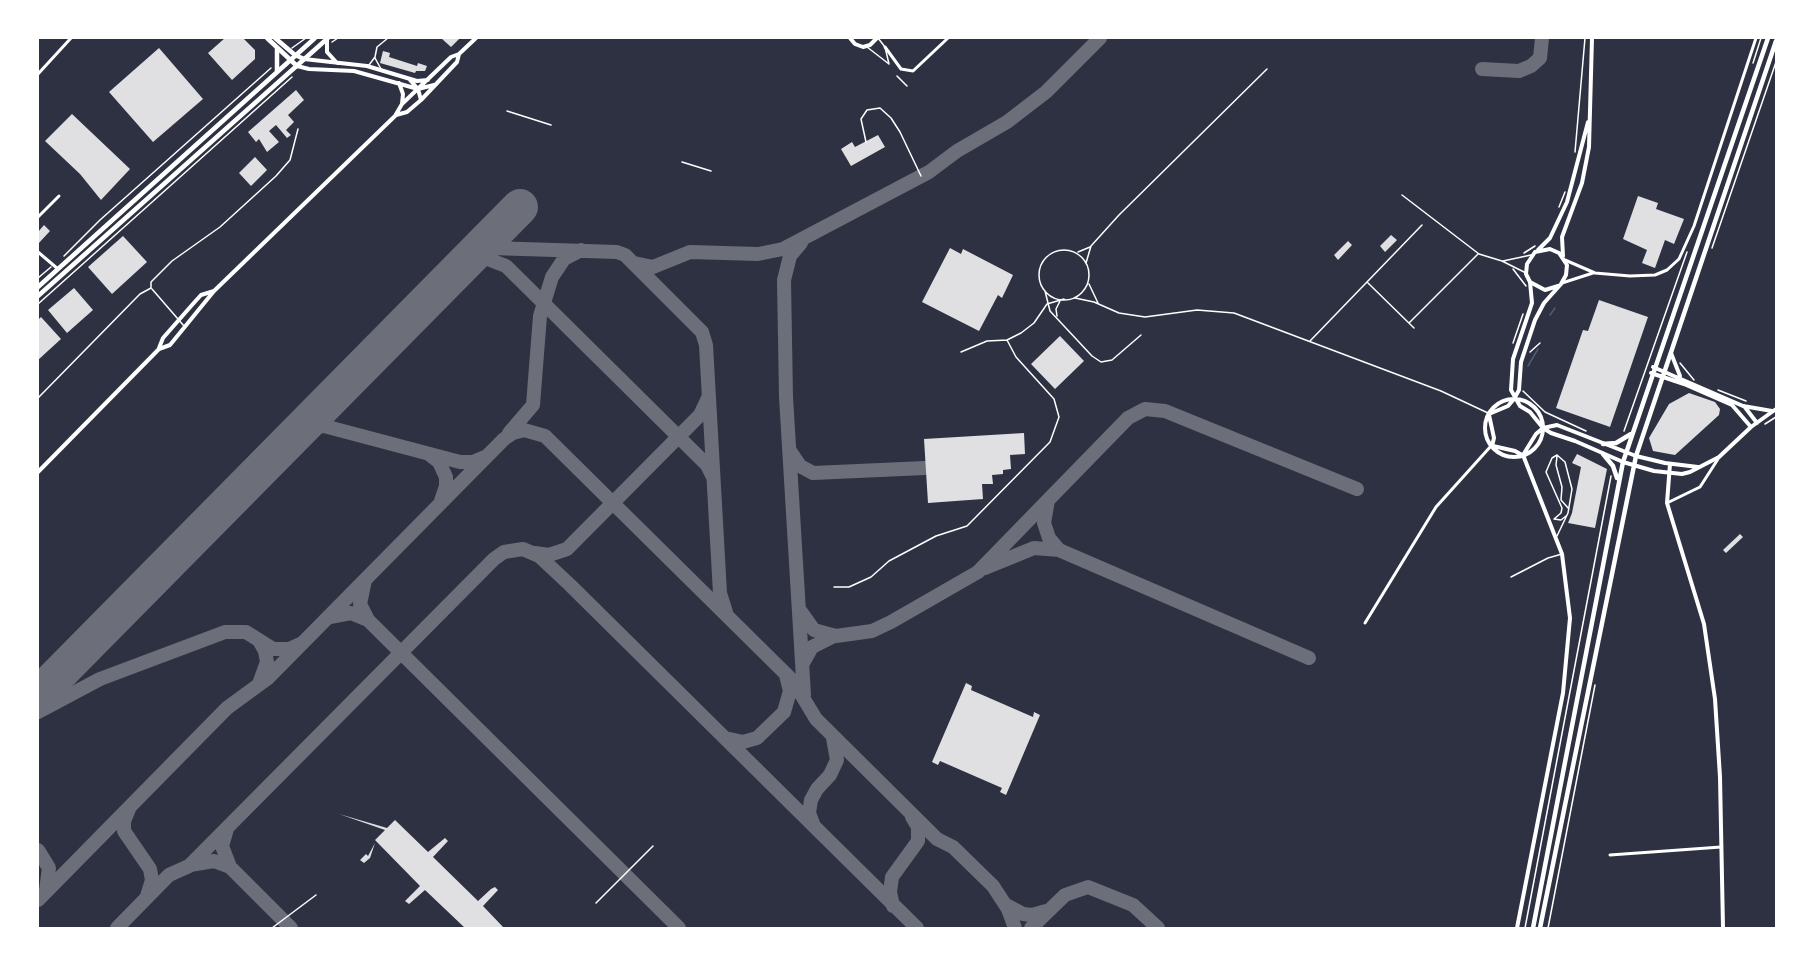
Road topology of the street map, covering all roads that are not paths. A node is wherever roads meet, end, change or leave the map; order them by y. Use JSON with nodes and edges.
{"nodes":[{"id":1,"x":71,"y":38,"type":"edge"},
{"id":2,"x":267,"y":38,"type":"edge"},
{"id":3,"x":275,"y":38,"type":"edge"},
{"id":4,"x":315,"y":38,"type":"edge"},
{"id":5,"x":328,"y":38,"type":"edge"},
{"id":6,"x":388,"y":38,"type":"edge"},
{"id":7,"x":476,"y":38,"type":"edge"},
{"id":8,"x":850,"y":38,"type":"edge"},
{"id":9,"x":877,"y":38,"type":"edge"},
{"id":10,"x":948,"y":38,"type":"edge"},
{"id":11,"x":1592,"y":38,"type":"edge"},
{"id":12,"x":1756,"y":38,"type":"edge"},
{"id":13,"x":1768,"y":38,"type":"edge"},
{"id":14,"x":1776,"y":41,"type":"edge"},
{"id":15,"x":867,"y":47,"type":"junction"},
{"id":16,"x":885,"y":47,"type":"junction"},
{"id":17,"x":277,"y":48,"type":"junction"},
{"id":18,"x":459,"y":54,"type":"junction"},
{"id":19,"x":295,"y":55,"type":"junction"},
{"id":20,"x":375,"y":57,"type":"junction"},
{"id":21,"x":304,"y":59,"type":"junction"},
{"id":22,"x":290,"y":60,"type":"junction"},
{"id":23,"x":337,"y":63,"type":"junction"},
{"id":24,"x":38,"y":66,"type":"edge"},
{"id":25,"x":297,"y":66,"type":"junction"},
{"id":26,"x":368,"y":66,"type":"junction"},
{"id":27,"x":1267,"y":69,"type":"dead end"},
{"id":28,"x":41,"y":70,"type":"junction"},
{"id":29,"x":382,"y":70,"type":"junction"},
{"id":30,"x":278,"y":72,"type":"junction"},
{"id":31,"x":38,"y":74,"type":"edge"},
{"id":32,"x":897,"y":76,"type":"dead end"},
{"id":33,"x":407,"y":77,"type":"junction"},
{"id":34,"x":428,"y":80,"type":"junction"},
{"id":35,"x":399,"y":83,"type":"junction"},
{"id":36,"x":434,"y":85,"type":"junction"},
{"id":37,"x":907,"y":86,"type":"dead end"},
{"id":38,"x":418,"y":89,"type":"junction"},
{"id":39,"x":421,"y":100,"type":"junction"},
{"id":40,"x":402,"y":104,"type":"junction"},
{"id":41,"x":507,"y":111,"type":"dead end"},
{"id":42,"x":395,"y":116,"type":"junction"},
{"id":43,"x":1588,"y":122,"type":"junction"},
{"id":44,"x":551,"y":125,"type":"dead end"},
{"id":45,"x":298,"y":129,"type":"dead end"},
{"id":46,"x":866,"y":142,"type":"dead end"},
{"id":47,"x":682,"y":162,"type":"dead end"},
{"id":48,"x":711,"y":171,"type":"dead end"},
{"id":49,"x":921,"y":176,"type":"dead end"},
{"id":50,"x":1402,"y":195,"type":"dead end"},
{"id":51,"x":59,"y":196,"type":"dead end"},
{"id":52,"x":39,"y":214,"type":"edge"},
{"id":53,"x":1422,"y":225,"type":"dead end"},
{"id":54,"x":1091,"y":246,"type":"junction"},
{"id":55,"x":38,"y":252,"type":"edge"},
{"id":56,"x":1076,"y":252,"type":"junction"},
{"id":57,"x":1479,"y":254,"type":"junction"},
{"id":58,"x":1533,"y":254,"type":"junction"},
{"id":59,"x":1564,"y":258,"type":"junction"},
{"id":60,"x":1502,"y":261,"type":"junction"},
{"id":61,"x":1086,"y":263,"type":"junction"},
{"id":62,"x":58,"y":269,"type":"junction"},
{"id":63,"x":1595,"y":273,"type":"junction"},
{"id":64,"x":1526,"y":274,"type":"junction"},
{"id":65,"x":1367,"y":282,"type":"junction"},
{"id":66,"x":1530,"y":282,"type":"junction"},
{"id":67,"x":1089,"y":283,"type":"junction"},
{"id":68,"x":1560,"y":285,"type":"junction"},
{"id":69,"x":38,"y":287,"type":"edge"},
{"id":70,"x":151,"y":288,"type":"junction"},
{"id":71,"x":1045,"y":290,"type":"junction"},
{"id":72,"x":214,"y":291,"type":"junction"},
{"id":73,"x":38,"y":296,"type":"edge"},
{"id":74,"x":1075,"y":298,"type":"junction"},
{"id":75,"x":1066,"y":299,"type":"junction"},
{"id":76,"x":1061,"y":300,"type":"junction"},
{"id":77,"x":1047,"y":304,"type":"junction"},
{"id":78,"x":1099,"y":304,"type":"junction"},
{"id":79,"x":1057,"y":317,"type":"junction"},
{"id":80,"x":178,"y":320,"type":"junction"},
{"id":81,"x":1409,"y":323,"type":"junction"},
{"id":82,"x":185,"y":327,"type":"junction"},
{"id":83,"x":1414,"y":328,"type":"dead end"},
{"id":84,"x":1141,"y":335,"type":"dead end"},
{"id":85,"x":1007,"y":340,"type":"junction"},
{"id":86,"x":1309,"y":341,"type":"junction"},
{"id":87,"x":159,"y":349,"type":"junction"},
{"id":88,"x":1671,"y":349,"type":"junction"},
{"id":89,"x":961,"y":352,"type":"dead end"},
{"id":90,"x":1652,"y":370,"type":"junction"},
{"id":91,"x":1663,"y":374,"type":"junction"},
{"id":92,"x":1681,"y":378,"type":"junction"},
{"id":93,"x":38,"y":398,"type":"edge"},
{"id":94,"x":1514,"y":399,"type":"junction"},
{"id":95,"x":1743,"y":406,"type":"junction"},
{"id":96,"x":1775,"y":410,"type":"edge"},
{"id":97,"x":1489,"y":414,"type":"junction"},
{"id":98,"x":1757,"y":423,"type":"junction"},
{"id":99,"x":1751,"y":427,"type":"junction"},
{"id":100,"x":1543,"y":428,"type":"junction"},
{"id":101,"x":1631,"y":434,"type":"junction"},
{"id":102,"x":1603,"y":444,"type":"junction"},
{"id":103,"x":1491,"y":446,"type":"junction"},
{"id":104,"x":1623,"y":452,"type":"junction"},
{"id":105,"x":1603,"y":454,"type":"junction"},
{"id":106,"x":1523,"y":455,"type":"junction"},
{"id":107,"x":1557,"y":455,"type":"junction"},
{"id":108,"x":1639,"y":457,"type":"junction"},
{"id":109,"x":1719,"y":457,"type":"junction"},
{"id":110,"x":1620,"y":461,"type":"junction"},
{"id":111,"x":1670,"y":464,"type":"junction"},
{"id":112,"x":1634,"y":465,"type":"junction"},
{"id":113,"x":1703,"y":466,"type":"junction"},
{"id":114,"x":38,"y":472,"type":"edge"},
{"id":115,"x":1668,"y":473,"type":"junction"},
{"id":116,"x":1617,"y":483,"type":"junction"},
{"id":117,"x":1668,"y":503,"type":"junction"},
{"id":118,"x":1569,"y":509,"type":"junction"},
{"id":119,"x":1568,"y":513,"type":"junction"},
{"id":120,"x":1552,"y":519,"type":"junction"},
{"id":121,"x":1557,"y":536,"type":"junction"},
{"id":122,"x":1562,"y":554,"type":"junction"},
{"id":123,"x":1511,"y":577,"type":"dead end"},
{"id":124,"x":834,"y":587,"type":"dead end"},
{"id":125,"x":1365,"y":623,"type":"dead end"},
{"id":126,"x":653,"y":846,"type":"dead end"},
{"id":127,"x":1721,"y":847,"type":"junction"},
{"id":128,"x":1610,"y":855,"type":"dead end"},
{"id":129,"x":316,"y":895,"type":"dead end"},
{"id":130,"x":596,"y":903,"type":"dead end"},
{"id":131,"x":272,"y":928,"type":"edge"},
{"id":132,"x":1516,"y":928,"type":"edge"},
{"id":133,"x":1533,"y":928,"type":"edge"},
{"id":134,"x":1540,"y":928,"type":"edge"},
{"id":135,"x":1723,"y":928,"type":"edge"}],
"edges":[{"from":1,"to":28,"type":"street"},
{"from":2,"to":17,"type":"main road"},
{"from":3,"to":19,"type":"main road"},
{"from":4,"to":19,"type":"main road"},
{"from":5,"to":21,"type":"main road"},
{"from":5,"to":23,"type":"street"},
{"from":6,"to":20,"type":"lane"},
{"from":7,"to":18,"type":"street"},
{"from":8,"to":15,"type":"street"},
{"from":9,"to":15,"type":"street"},
{"from":9,"to":16,"type":"lane"},
{"from":10,"to":16,"type":"street"},
{"from":11,"to":43,"type":"street"},
{"from":12,"to":63,"type":"street"},
{"from":13,"to":90,"type":"main road"},
{"from":14,"to":88,"type":"main road"},
{"from":15,"to":16,"type":"lane"},
{"from":17,"to":22,"type":"main road"},
{"from":17,"to":30,"type":"main road"},
{"from":18,"to":34,"type":"street"},
{"from":18,"to":36,"type":"street"},
{"from":19,"to":21,"type":"main road"},
{"from":19,"to":22,"type":"main road"},
{"from":20,"to":26,"type":"lane"},
{"from":20,"to":29,"type":"lane"},
{"from":21,"to":23,"type":"street"},
{"from":21,"to":25,"type":"main road"},
{"from":22,"to":25,"type":"main road"},
{"from":22,"to":30,"type":"main road"},
{"from":23,"to":26,"type":"street"},
{"from":24,"to":28,"type":"street"},
{"from":25,"to":35,"type":"street"},
{"from":25,"to":73,"type":"main road"},
{"from":26,"to":29,"type":"street"},
{"from":27,"to":54,"type":"lane"},
{"from":28,"to":31,"type":"street"},
{"from":29,"to":33,"type":"street"},
{"from":30,"to":62,"type":"main road"},
{"from":32,"to":37,"type":"lane"},
{"from":33,"to":34,"type":"street"},
{"from":33,"to":38,"type":"street"},
{"from":34,"to":38,"type":"street"},
{"from":35,"to":38,"type":"street"},
{"from":35,"to":40,"type":"street"},
{"from":36,"to":38,"type":"street"},
{"from":36,"to":39,"type":"street"},
{"from":38,"to":39,"type":"street"},
{"from":38,"to":40,"type":"street"},
{"from":39,"to":42,"type":"street"},
{"from":40,"to":42,"type":"street"},
{"from":41,"to":44,"type":"lane"},
{"from":42,"to":72,"type":"street"},
{"from":43,"to":58,"type":"street"},
{"from":43,"to":59,"type":"street"},
{"from":45,"to":70,"type":"lane"},
{"from":46,"to":49,"type":"lane"},
{"from":47,"to":48,"type":"lane"},
{"from":50,"to":57,"type":"lane"},
{"from":51,"to":52,"type":"street"},
{"from":53,"to":65,"type":"lane"},
{"from":54,"to":56,"type":"lane"},
{"from":54,"to":61,"type":"lane"},
{"from":55,"to":62,"type":"street"},
{"from":56,"to":61,"type":"lane"},
{"from":56,"to":71,"type":"lane"},
{"from":57,"to":60,"type":"lane"},
{"from":57,"to":81,"type":"lane"},
{"from":58,"to":59,"type":"street"},
{"from":58,"to":60,"type":"lane"},
{"from":58,"to":64,"type":"street"},
{"from":59,"to":63,"type":"street"},
{"from":59,"to":68,"type":"street"},
{"from":60,"to":64,"type":"lane"},
{"from":61,"to":67,"type":"lane"},
{"from":62,"to":69,"type":"main road"},
{"from":63,"to":68,"type":"street"},
{"from":64,"to":66,"type":"street"},
{"from":65,"to":81,"type":"lane"},
{"from":65,"to":86,"type":"lane"},
{"from":66,"to":68,"type":"street"},
{"from":66,"to":94,"type":"street"},
{"from":67,"to":74,"type":"lane"},
{"from":67,"to":78,"type":"lane"},
{"from":68,"to":94,"type":"street"},
{"from":70,"to":80,"type":"lane"},
{"from":70,"to":93,"type":"lane"},
{"from":71,"to":75,"type":"lane"},
{"from":71,"to":77,"type":"lane"},
{"from":72,"to":80,"type":"street"},
{"from":72,"to":82,"type":"street"},
{"from":74,"to":75,"type":"lane"},
{"from":74,"to":78,"type":"lane"},
{"from":75,"to":76,"type":"lane"},
{"from":76,"to":77,"type":"lane"},
{"from":76,"to":79,"type":"lane"},
{"from":77,"to":79,"type":"lane"},
{"from":77,"to":85,"type":"lane"},
{"from":78,"to":86,"type":"lane"},
{"from":79,"to":84,"type":"lane"},
{"from":80,"to":82,"type":"lane"},
{"from":80,"to":87,"type":"street"},
{"from":81,"to":83,"type":"lane"},
{"from":82,"to":87,"type":"street"},
{"from":85,"to":89,"type":"lane"},
{"from":85,"to":124,"type":"lane"},
{"from":86,"to":97,"type":"lane"},
{"from":87,"to":114,"type":"street"},
{"from":88,"to":91,"type":"main road"},
{"from":88,"to":92,"type":"street"},
{"from":90,"to":91,"type":"street"},
{"from":90,"to":101,"type":"main road"},
{"from":91,"to":92,"type":"street"},
{"from":91,"to":99,"type":"street"},
{"from":91,"to":108,"type":"main road"},
{"from":92,"to":95,"type":"street"},
{"from":94,"to":97,"type":"street"},
{"from":94,"to":100,"type":"street"},
{"from":95,"to":96,"type":"street"},
{"from":95,"to":98,"type":"street"},
{"from":96,"to":98,"type":"street"},
{"from":97,"to":103,"type":"street"},
{"from":98,"to":99,"type":"street"},
{"from":99,"to":109,"type":"street"},
{"from":100,"to":102,"type":"street"},
{"from":100,"to":105,"type":"street"},
{"from":100,"to":106,"type":"street"},
{"from":101,"to":102,"type":"main road"},
{"from":101,"to":104,"type":"main road"},
{"from":102,"to":104,"type":"street"},
{"from":103,"to":106,"type":"street"},
{"from":103,"to":125,"type":"street"},
{"from":104,"to":108,"type":"street"},
{"from":104,"to":110,"type":"main road"},
{"from":105,"to":110,"type":"street"},
{"from":105,"to":116,"type":"main road"},
{"from":106,"to":120,"type":"street"},
{"from":107,"to":118,"type":"lane"},
{"from":107,"to":118,"type":"lane"},
{"from":107,"to":120,"type":"lane"},
{"from":108,"to":111,"type":"street"},
{"from":108,"to":112,"type":"main road"},
{"from":109,"to":113,"type":"street"},
{"from":109,"to":117,"type":"street"},
{"from":110,"to":112,"type":"street"},
{"from":110,"to":116,"type":"main road"},
{"from":111,"to":113,"type":"street"},
{"from":111,"to":115,"type":"street"},
{"from":112,"to":115,"type":"street"},
{"from":112,"to":134,"type":"main road"},
{"from":113,"to":115,"type":"street"},
{"from":115,"to":117,"type":"street"},
{"from":116,"to":133,"type":"main road"},
{"from":117,"to":127,"type":"street"},
{"from":118,"to":119,"type":"lane"},
{"from":119,"to":120,"type":"lane"},
{"from":119,"to":121,"type":"lane"},
{"from":120,"to":121,"type":"street"},
{"from":121,"to":122,"type":"street"},
{"from":122,"to":123,"type":"lane"},
{"from":122,"to":132,"type":"street"},
{"from":126,"to":130,"type":"lane"},
{"from":127,"to":128,"type":"street"},
{"from":127,"to":135,"type":"street"},
{"from":129,"to":131,"type":"lane"}]}
